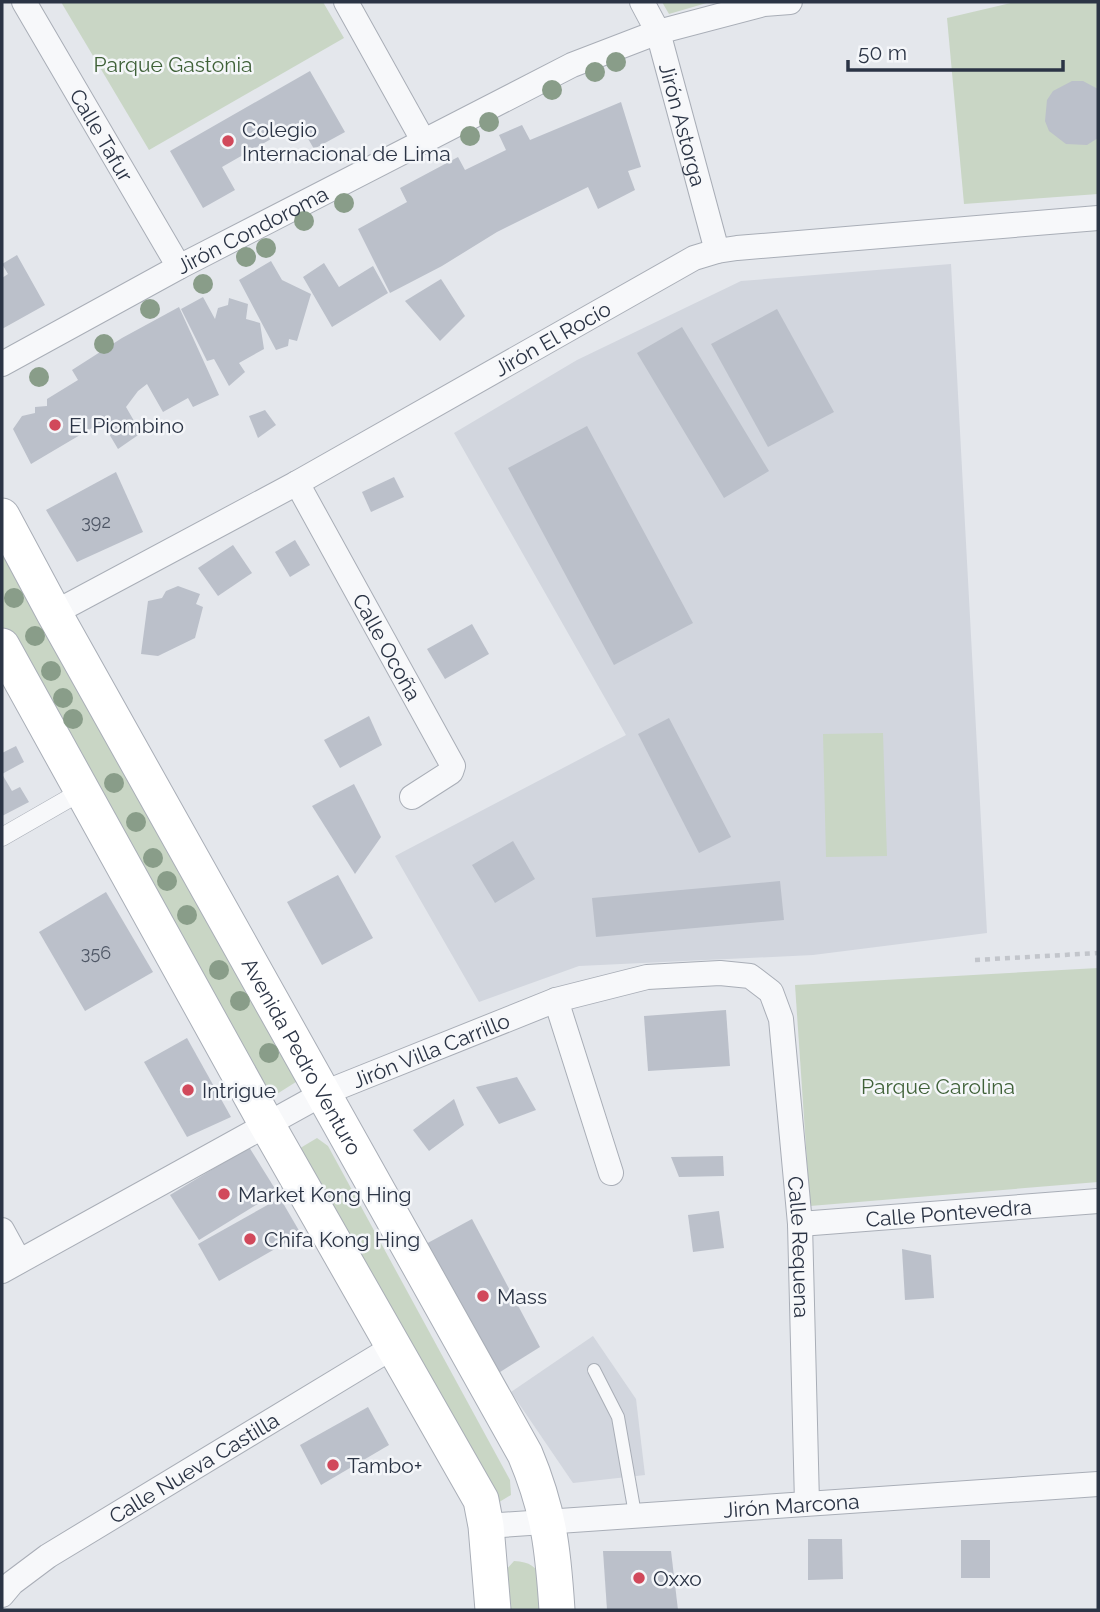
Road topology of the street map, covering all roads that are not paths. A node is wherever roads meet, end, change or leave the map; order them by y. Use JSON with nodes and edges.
{"nodes":[{"id":1,"x":24,"y":2,"type":"edge"},
{"id":2,"x":346,"y":2,"type":"edge"},
{"id":3,"x":642,"y":2,"type":"edge"},
{"id":4,"x":790,"y":2,"type":"edge"},
{"id":5,"x":658,"y":32,"type":"junction"},
{"id":6,"x":424,"y":142,"type":"junction"},
{"id":7,"x":1098,"y":218,"type":"edge"},
{"id":8,"x":717,"y":251,"type":"junction"},
{"id":9,"x":179,"y":267,"type":"junction"},
{"id":10,"x":2,"y":364,"type":"edge"},
{"id":11,"x":297,"y":482,"type":"junction"},
{"id":12,"x":2,"y":516,"type":"edge"},
{"id":13,"x":54,"y":613,"type":"junction"},
{"id":14,"x":2,"y":646,"type":"edge"},
{"id":15,"x":82,"y":791,"type":"junction"},
{"id":16,"x":412,"y":797,"type":"dead end"},
{"id":17,"x":2,"y":837,"type":"edge"},
{"id":18,"x":771,"y":992,"type":"joint"},
{"id":19,"x":556,"y":1000,"type":"junction"},
{"id":20,"x":324,"y":1093,"type":"junction"},
{"id":21,"x":266,"y":1123,"type":"junction"},
{"id":22,"x":611,"y":1173,"type":"dead end"},
{"id":23,"x":1098,"y":1200,"type":"edge"},
{"id":24,"x":800,"y":1224,"type":"junction"},
{"id":25,"x":2,"y":1230,"type":"edge"},
{"id":26,"x":10,"y":1266,"type":"edge"},
{"id":27,"x":393,"y":1347,"type":"junction"},
{"id":28,"x":594,"y":1370,"type":"dead end"},
{"id":29,"x":1098,"y":1484,"type":"edge"},
{"id":30,"x":807,"y":1503,"type":"junction"},
{"id":31,"x":635,"y":1514,"type":"junction"},
{"id":32,"x":548,"y":1520,"type":"junction"},
{"id":33,"x":486,"y":1526,"type":"junction"},
{"id":34,"x":2,"y":1595,"type":"edge"},
{"id":35,"x":493,"y":1610,"type":"edge"},
{"id":36,"x":558,"y":1610,"type":"edge"}],
"edges":[{"from":1,"to":9,"type":"street","name":"Calle Tafur"},
{"from":2,"to":6,"type":"street"},
{"from":3,"to":5,"type":"street","name":"Jirón Astorga"},
{"from":4,"to":5,"type":"street","name":"Jirón Condoroma"},
{"from":5,"to":6,"type":"street","name":"Jirón Condoroma"},
{"from":5,"to":8,"type":"street","name":"Jirón Astorga"},
{"from":6,"to":9,"type":"street","name":"Jirón Condoroma"},
{"from":7,"to":8,"type":"street","name":"Jirón El Rocío"},
{"from":8,"to":11,"type":"street","name":"Jirón El Rocío"},
{"from":9,"to":10,"type":"street","name":"Jirón Condoroma"},
{"from":11,"to":13,"type":"street","name":"Jirón El Rocío"},
{"from":11,"to":16,"type":"street","name":"Calle Ocoña"},
{"from":12,"to":13,"type":"main road","name":"Avenida Pedro Venturo"},
{"from":13,"to":20,"type":"main road","name":"Avenida Pedro Venturo"},
{"from":14,"to":15,"type":"main road"},
{"from":15,"to":17,"type":"street"},
{"from":15,"to":21,"type":"main road"},
{"from":18,"to":19,"type":"street","name":"Jirón Villa Carrillo"},
{"from":18,"to":24,"type":"street","name":"Calle Requena"},
{"from":19,"to":20,"type":"street","name":"Jirón Villa Carrillo"},
{"from":19,"to":22,"type":"street"},
{"from":20,"to":21,"type":"street","name":"Jirón Villa Carrillo"},
{"from":20,"to":32,"type":"main road","name":"Avenida Pedro Venturo"},
{"from":21,"to":26,"type":"street","name":"Jirón Villa Carrillo"},
{"from":21,"to":27,"type":"main road"},
{"from":23,"to":24,"type":"street","name":"Calle Pontevedra"},
{"from":24,"to":30,"type":"street","name":"Calle Requena"},
{"from":25,"to":26,"type":"street"},
{"from":27,"to":33,"type":"main road"},
{"from":27,"to":34,"type":"street","name":"Calle Nueva Castilla"},
{"from":28,"to":31,"type":"lane"},
{"from":29,"to":30,"type":"street","name":"Jirón Marcona"},
{"from":30,"to":31,"type":"street","name":"Jirón Marcona"},
{"from":31,"to":32,"type":"street","name":"Jirón Marcona"},
{"from":32,"to":33,"type":"street","name":"Jirón Marcona"},
{"from":32,"to":36,"type":"main road","name":"Avenida Pedro Venturo"},
{"from":33,"to":35,"type":"main road"}]}
